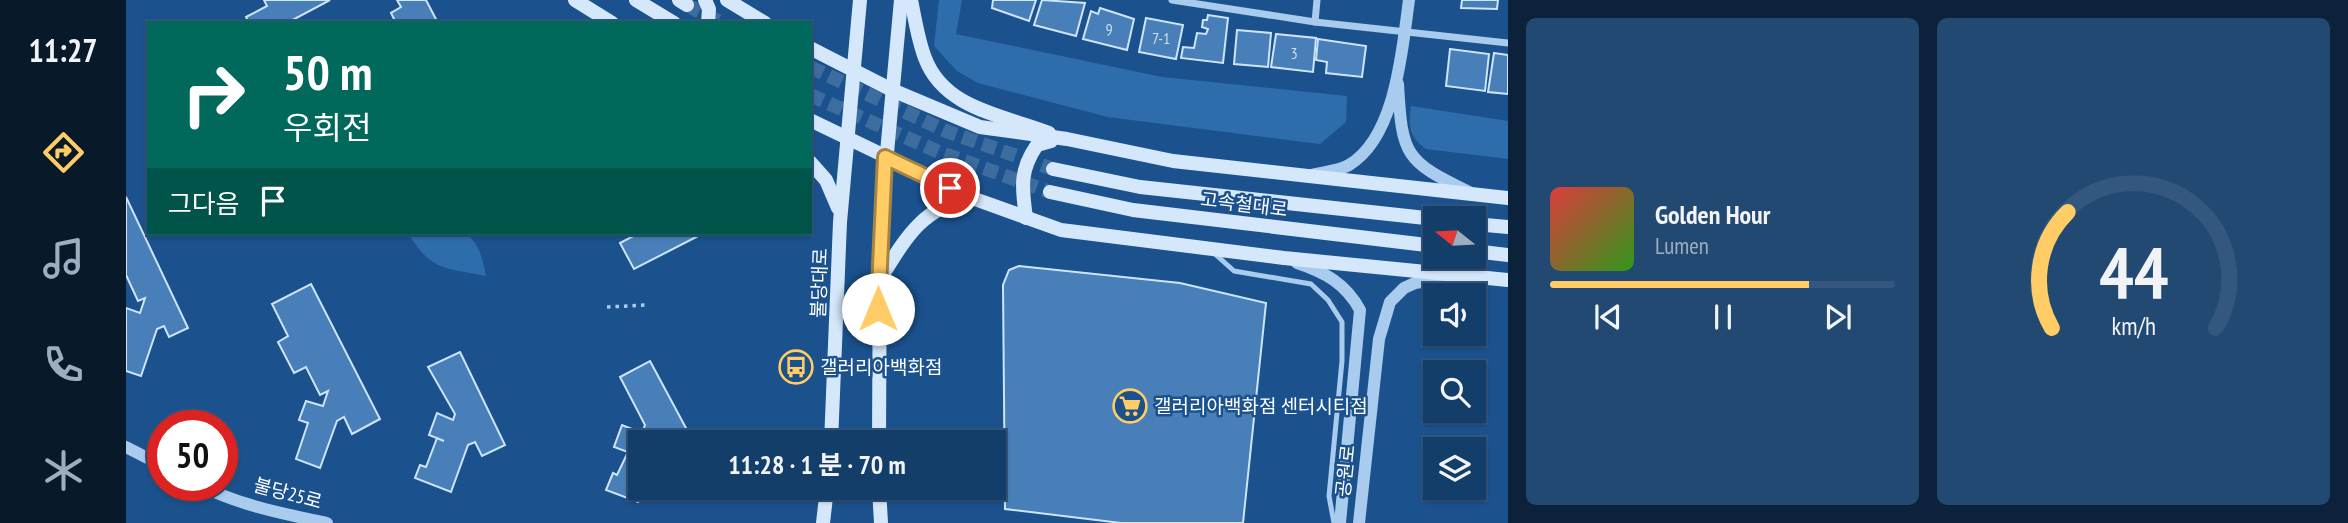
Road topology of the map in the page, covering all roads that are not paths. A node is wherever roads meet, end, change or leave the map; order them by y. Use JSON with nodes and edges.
{"nodes":[{"id":1,"x":575,"y":0,"type":"edge"},
{"id":2,"x":636,"y":0,"type":"edge"},
{"id":3,"x":705,"y":0,"type":"edge"},
{"id":4,"x":727,"y":0,"type":"edge"},
{"id":5,"x":860,"y":0,"type":"edge"},
{"id":6,"x":901,"y":0,"type":"edge"},
{"id":7,"x":911,"y":0,"type":"edge"},
{"id":8,"x":1172,"y":0,"type":"edge"},
{"id":9,"x":1317,"y":0,"type":"edge"},
{"id":10,"x":1409,"y":0,"type":"edge"},
{"id":11,"x":609,"y":21,"type":"edge"},
{"id":12,"x":671,"y":21,"type":"edge"},
{"id":13,"x":708,"y":21,"type":"edge"},
{"id":14,"x":762,"y":21,"type":"edge"},
{"id":15,"x":1315,"y":22,"type":"junction"},
{"id":16,"x":1405,"y":31,"type":"junction"},
{"id":17,"x":1508,"y":43,"type":"edge"},
{"id":18,"x":812,"y":49,"type":"edge"},
{"id":19,"x":853,"y":72,"type":"junction"},
{"id":20,"x":1398,"y":77,"type":"junction"},
{"id":21,"x":892,"y":90,"type":"junction"},
{"id":22,"x":812,"y":121,"type":"edge"},
{"id":23,"x":846,"y":138,"type":"junction"},
{"id":24,"x":1067,"y":139,"type":"junction"},
{"id":25,"x":885,"y":157,"type":"junction"},
{"id":26,"x":812,"y":165,"type":"edge"},
{"id":27,"x":1053,"y":169,"type":"tunnel mouth"},
{"id":28,"x":1306,"y":177,"type":"junction"},
{"id":29,"x":1050,"y":191,"type":"tunnel mouth"},
{"id":30,"x":1478,"y":196,"type":"junction"},
{"id":31,"x":972,"y":198,"type":"junction"},
{"id":32,"x":1508,"y":198,"type":"edge"},
{"id":33,"x":1026,"y":218,"type":"junction"},
{"id":34,"x":1423,"y":218,"type":"edge"},
{"id":35,"x":840,"y":222,"type":"junction"},
{"id":36,"x":1486,"y":225,"type":"edge"},
{"id":37,"x":1508,"y":227,"type":"edge"},
{"id":38,"x":1423,"y":245,"type":"edge"},
{"id":39,"x":1211,"y":249,"type":"junction"},
{"id":40,"x":1486,"y":252,"type":"edge"},
{"id":41,"x":1508,"y":255,"type":"edge"},
{"id":42,"x":1284,"y":258,"type":"junction"},
{"id":43,"x":1463,"y":276,"type":"junction"},
{"id":44,"x":1508,"y":280,"type":"edge"},
{"id":45,"x":878,"y":282,"type":"junction"},
{"id":46,"x":832,"y":430,"type":"edge"},
{"id":47,"x":878,"y":430,"type":"edge"},
{"id":48,"x":126,"y":447,"type":"edge"},
{"id":49,"x":147,"y":458,"type":"edge"},
{"id":50,"x":238,"y":500,"type":"edge"},
{"id":51,"x":826,"y":500,"type":"edge"},
{"id":52,"x":880,"y":500,"type":"edge"},
{"id":53,"x":327,"y":523,"type":"edge"},
{"id":54,"x":823,"y":523,"type":"edge"},
{"id":55,"x":881,"y":523,"type":"edge"},
{"id":56,"x":1334,"y":523,"type":"edge"},
{"id":57,"x":1340,"y":523,"type":"edge"},
{"id":58,"x":1359,"y":523,"type":"edge"}],
"edges":[{"from":1,"to":11,"type":"main road"},
{"from":2,"to":12,"type":"main road"},
{"from":3,"to":13,"type":"main road"},
{"from":4,"to":14,"type":"main road"},
{"from":5,"to":19,"type":"main road","name":"불당대로"},
{"from":6,"to":21,"type":"main road"},
{"from":7,"to":24,"type":"main road"},
{"from":8,"to":15,"type":"street"},
{"from":9,"to":15,"type":"street"},
{"from":10,"to":16,"type":"street"},
{"from":15,"to":16,"type":"street"},
{"from":16,"to":17,"type":"street"},
{"from":16,"to":20,"type":"street"},
{"from":18,"to":19,"type":"main road"},
{"from":19,"to":21,"type":"main road"},
{"from":19,"to":23,"type":"main road","name":"불당대로"},
{"from":20,"to":28,"type":"street"},
{"from":20,"to":30,"type":"street"},
{"from":21,"to":24,"type":"main road"},
{"from":21,"to":25,"type":"main road"},
{"from":22,"to":23,"type":"main road"},
{"from":23,"to":25,"type":"main road"},
{"from":23,"to":35,"type":"main road","name":"불당대로"},
{"from":24,"to":28,"type":"main road"},
{"from":24,"to":33,"type":"main road"},
{"from":25,"to":31,"type":"main road"},
{"from":25,"to":45,"type":"main road"},
{"from":26,"to":35,"type":"main road"},
{"from":27,"to":34,"type":"main road","name":"고속철대로"},
{"from":28,"to":30,"type":"main road"},
{"from":29,"to":38,"type":"main road","name":"고속철대로"},
{"from":30,"to":32,"type":"main road"},
{"from":31,"to":33,"type":"main road"},
{"from":31,"to":45,"type":"main road"},
{"from":33,"to":39,"type":"main road"},
{"from":35,"to":46,"type":"main road","name":"불당대로"},
{"from":36,"to":37,"type":"main road"},
{"from":39,"to":42,"type":"main road"},
{"from":39,"to":56,"type":"lane"},
{"from":40,"to":41,"type":"main road"},
{"from":42,"to":43,"type":"main road"},
{"from":42,"to":57,"type":"street","name":"공원로"},
{"from":43,"to":44,"type":"main road"},
{"from":43,"to":58,"type":"street","name":"공원로"},
{"from":45,"to":47,"type":"main road"},
{"from":48,"to":49,"type":"street"},
{"from":50,"to":53,"type":"street","name":"불당25로"},
{"from":51,"to":54,"type":"main road"},
{"from":52,"to":55,"type":"main road"}]}
